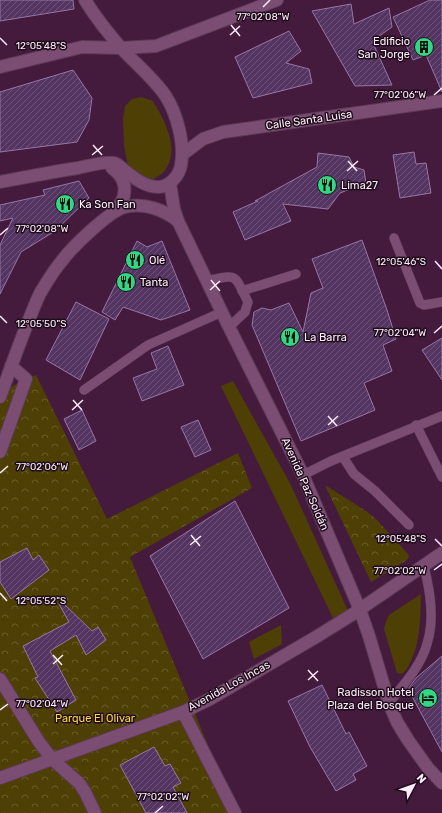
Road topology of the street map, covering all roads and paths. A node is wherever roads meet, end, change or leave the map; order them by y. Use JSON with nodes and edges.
{"nodes":[{"id":1,"x":85,"y":0,"type":"edge"},
{"id":2,"x":277,"y":0,"type":"edge"},
{"id":3,"x":122,"y":48,"type":"junction"},
{"id":4,"x":0,"y":68,"type":"edge"},
{"id":5,"x":442,"y":101,"type":"edge"},
{"id":6,"x":183,"y":154,"type":"junction"},
{"id":7,"x":104,"y":163,"type":"junction"},
{"id":8,"x":0,"y":182,"type":"edge"},
{"id":9,"x":170,"y":183,"type":"junction"},
{"id":10,"x":114,"y":212,"type":"junction"},
{"id":11,"x":178,"y":221,"type":"junction"},
{"id":12,"x":394,"y":238,"type":"dead end"},
{"id":13,"x":296,"y":274,"type":"dead end"},
{"id":14,"x":207,"y":281,"type":"junction"},
{"id":15,"x":242,"y":291,"type":"junction"},
{"id":16,"x":442,"y":302,"type":"edge"},
{"id":17,"x":222,"y":312,"type":"junction"},
{"id":18,"x":229,"y":327,"type":"junction"},
{"id":19,"x":11,"y":366,"type":"junction"},
{"id":20,"x":84,"y":390,"type":"dead end"},
{"id":21,"x":0,"y":397,"type":"edge"},
{"id":22,"x":442,"y":416,"type":"edge"},
{"id":23,"x":416,"y":426,"type":"junction"},
{"id":24,"x":0,"y":452,"type":"edge"},
{"id":25,"x":343,"y":457,"type":"junction"},
{"id":26,"x":303,"y":475,"type":"junction"},
{"id":27,"x":442,"y":477,"type":"edge"},
{"id":28,"x":409,"y":525,"type":"dead end"},
{"id":29,"x":442,"y":553,"type":"edge"},
{"id":30,"x":424,"y":566,"type":"junction"},
{"id":31,"x":360,"y":610,"type":"junction"},
{"id":32,"x":0,"y":679,"type":"edge"},
{"id":33,"x":389,"y":703,"type":"junction"},
{"id":34,"x":183,"y":712,"type":"junction"},
{"id":35,"x":52,"y":759,"type":"junction"},
{"id":36,"x":0,"y":778,"type":"edge"},
{"id":37,"x":441,"y":781,"type":"edge"},
{"id":38,"x":95,"y":813,"type":"edge"},
{"id":39,"x":235,"y":813,"type":"edge"}],
"edges":[{"from":1,"to":3,"type":"street"},
{"from":2,"to":3,"type":"street"},
{"from":3,"to":4,"type":"street"},
{"from":3,"to":6,"type":"street"},
{"from":5,"to":6,"type":"street","name":"Calle Santa Luisa"},
{"from":6,"to":9,"type":"street"},
{"from":7,"to":8,"type":"street"},
{"from":7,"to":9,"type":"street"},
{"from":7,"to":10,"type":"street"},
{"from":9,"to":11,"type":"street","name":"Avenida Paz Soldán"},
{"from":10,"to":11,"type":"street"},
{"from":10,"to":19,"type":"street"},
{"from":11,"to":14,"type":"street","name":"Avenida Paz Soldán"},
{"from":12,"to":16,"type":"lane"},
{"from":13,"to":15,"type":"lane"},
{"from":14,"to":15,"type":"lane"},
{"from":14,"to":17,"type":"street","name":"Avenida Paz Soldán"},
{"from":15,"to":18,"type":"lane"},
{"from":17,"to":18,"type":"street","name":"Avenida Paz Soldán"},
{"from":17,"to":20,"type":"lane"},
{"from":18,"to":26,"type":"street","name":"Avenida Paz Soldán"},
{"from":19,"to":21,"type":"street"},
{"from":19,"to":24,"type":"street"},
{"from":22,"to":23,"type":"lane"},
{"from":23,"to":25,"type":"lane"},
{"from":23,"to":27,"type":"lane"},
{"from":25,"to":26,"type":"lane"},
{"from":25,"to":28,"type":"lane"},
{"from":26,"to":31,"type":"street","name":"Avenida Paz Soldán"},
{"from":29,"to":30,"type":"street","name":"Avenida Los Incas"},
{"from":30,"to":31,"type":"street","name":"Avenida Los Incas"},
{"from":30,"to":33,"type":"lane"},
{"from":31,"to":33,"type":"street","name":"Avenida Paz Soldán"},
{"from":31,"to":34,"type":"street","name":"Avenida Los Incas"},
{"from":32,"to":35,"type":"street"},
{"from":33,"to":37,"type":"street","name":"Avenida Paz Soldán"},
{"from":34,"to":35,"type":"street","name":"Avenida Los Incas"},
{"from":34,"to":39,"type":"street"},
{"from":35,"to":36,"type":"street","name":"Avenida Los Incas"},
{"from":35,"to":38,"type":"street"}]}
